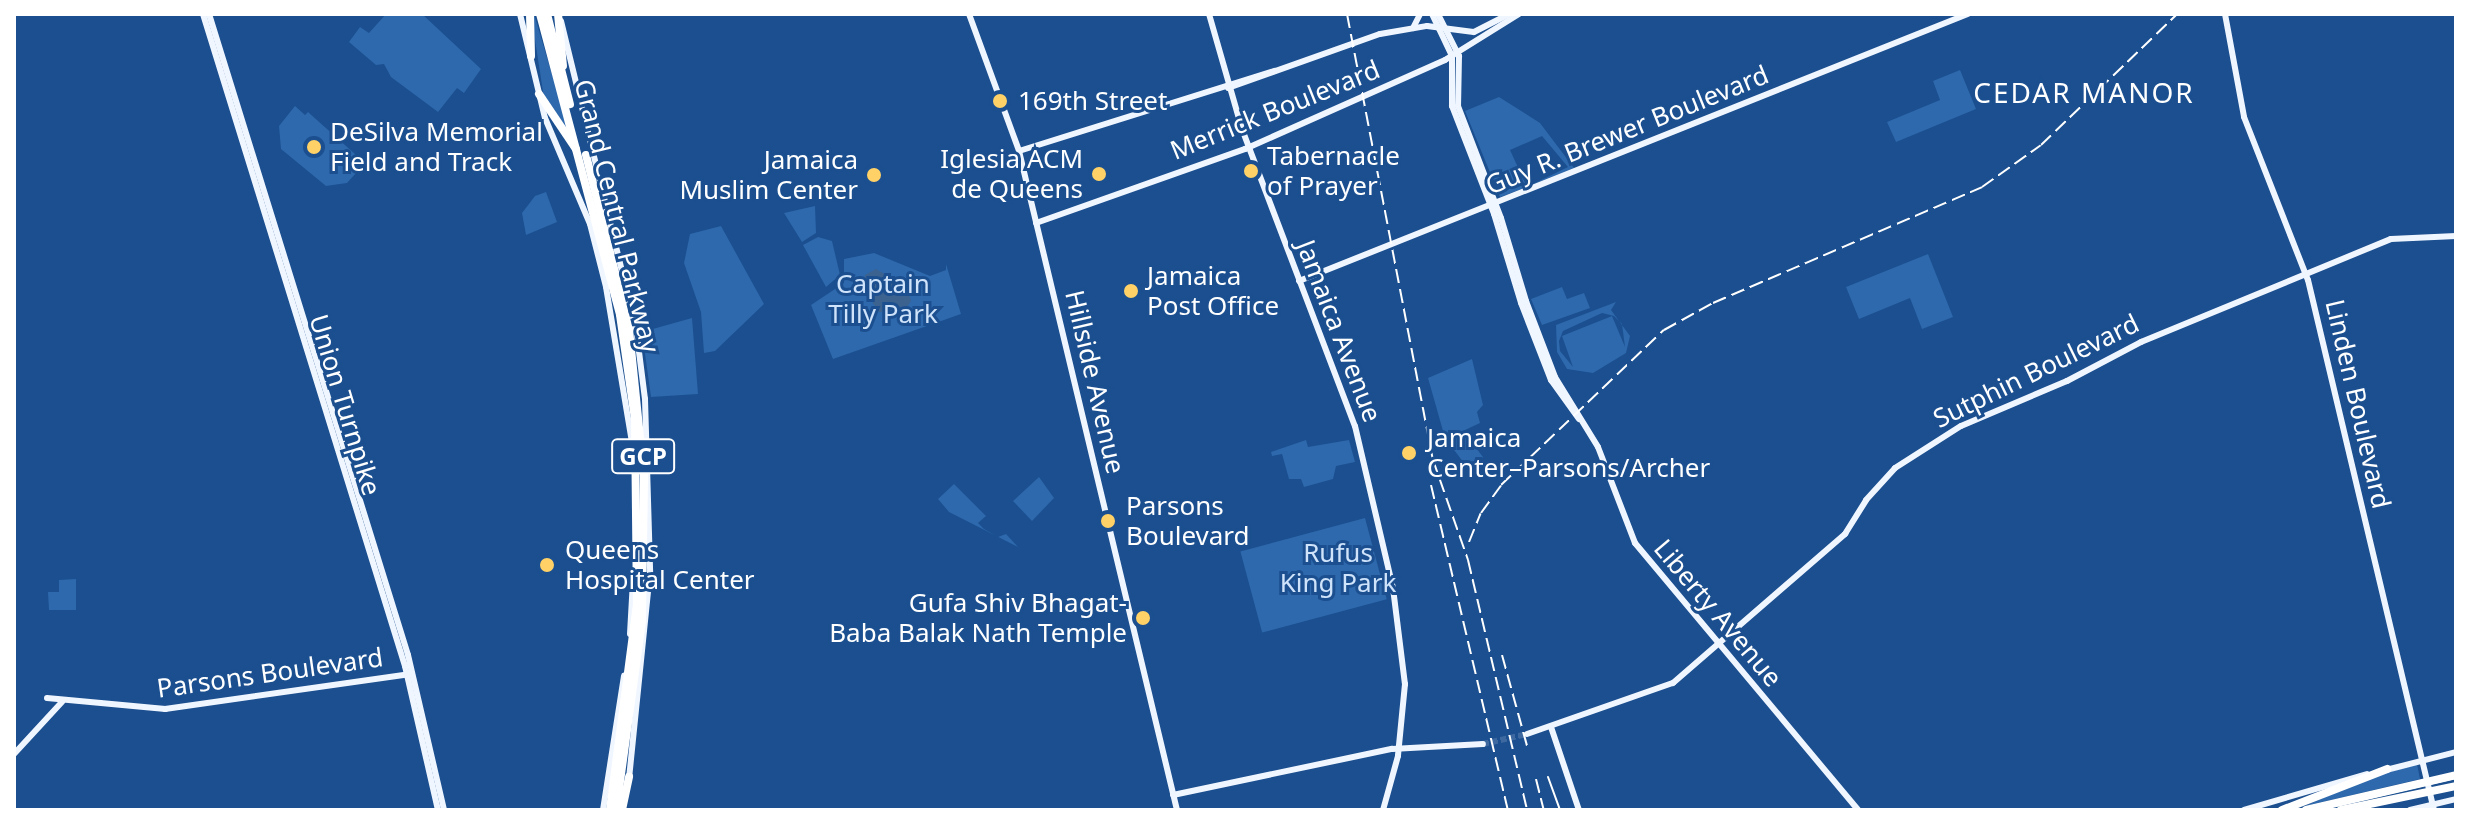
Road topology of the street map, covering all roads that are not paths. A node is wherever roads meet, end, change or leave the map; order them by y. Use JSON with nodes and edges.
{"nodes":[{"id":1,"x":203,"y":14,"type":"edge"},
{"id":2,"x":209,"y":14,"type":"edge"},
{"id":3,"x":520,"y":14,"type":"edge"},
{"id":4,"x":530,"y":14,"type":"edge"},
{"id":5,"x":540,"y":14,"type":"edge"},
{"id":6,"x":547,"y":14,"type":"edge"},
{"id":7,"x":559,"y":14,"type":"edge"},
{"id":8,"x":969,"y":14,"type":"edge"},
{"id":9,"x":1209,"y":14,"type":"edge"},
{"id":10,"x":1420,"y":14,"type":"edge"},
{"id":11,"x":1432,"y":14,"type":"edge"},
{"id":12,"x":1438,"y":14,"type":"edge"},
{"id":13,"x":1509,"y":14,"type":"edge"},
{"id":14,"x":1519,"y":14,"type":"edge"},
{"id":15,"x":1968,"y":14,"type":"edge"},
{"id":16,"x":2225,"y":14,"type":"edge"},
{"id":17,"x":1413,"y":28,"type":"junction"},
{"id":18,"x":1439,"y":28,"type":"junction"},
{"id":19,"x":1447,"y":29,"type":"junction"},
{"id":20,"x":1455,"y":54,"type":"junction"},
{"id":21,"x":531,"y":56,"type":"junction"},
{"id":22,"x":1278,"y":71,"type":"junction"},
{"id":23,"x":565,"y":82,"type":"junction"},
{"id":24,"x":1227,"y":85,"type":"junction"},
{"id":25,"x":539,"y":94,"type":"junction"},
{"id":26,"x":1249,"y":147,"type":"junction"},
{"id":27,"x":1019,"y":151,"type":"junction"},
{"id":28,"x":584,"y":167,"type":"junction"},
{"id":29,"x":1494,"y":205,"type":"junction"},
{"id":30,"x":1036,"y":223,"type":"junction"},
{"id":31,"x":2456,"y":236,"type":"edge"},
{"id":32,"x":2306,"y":274,"type":"junction"},
{"id":33,"x":1299,"y":281,"type":"junction"},
{"id":34,"x":1718,"y":644,"type":"junction"},
{"id":35,"x":410,"y":674,"type":"junction"},
{"id":36,"x":47,"y":698,"type":"junction"},
{"id":37,"x":62,"y":702,"type":"junction"},
{"id":38,"x":84,"y":703,"type":"junction"},
{"id":39,"x":42,"y":720,"type":"junction"},
{"id":40,"x":1551,"y":727,"type":"junction"},
{"id":41,"x":1527,"y":734,"type":"tunnel mouth"},
{"id":42,"x":1483,"y":744,"type":"tunnel mouth"},
{"id":43,"x":1399,"y":750,"type":"junction"},
{"id":44,"x":2456,"y":752,"type":"edge"},
{"id":45,"x":14,"y":754,"type":"edge"},
{"id":46,"x":2423,"y":760,"type":"junction"},
{"id":47,"x":2387,"y":769,"type":"junction"},
{"id":48,"x":2456,"y":775,"type":"edge"},
{"id":49,"x":629,"y":777,"type":"joint"},
{"id":50,"x":2456,"y":786,"type":"edge"},
{"id":51,"x":1173,"y":795,"type":"junction"},
{"id":52,"x":2456,"y":799,"type":"edge"},
{"id":53,"x":2433,"y":804,"type":"edge"},
{"id":54,"x":441,"y":810,"type":"edge"},
{"id":55,"x":603,"y":810,"type":"edge"},
{"id":56,"x":610,"y":810,"type":"edge"},
{"id":57,"x":616,"y":810,"type":"edge"},
{"id":58,"x":624,"y":810,"type":"edge"},
{"id":59,"x":1177,"y":810,"type":"edge"},
{"id":60,"x":1383,"y":810,"type":"edge"},
{"id":61,"x":1579,"y":810,"type":"edge"},
{"id":62,"x":1858,"y":810,"type":"edge"},
{"id":63,"x":2244,"y":810,"type":"edge"},
{"id":64,"x":2282,"y":810,"type":"edge"},
{"id":65,"x":2306,"y":810,"type":"edge"},
{"id":66,"x":2341,"y":810,"type":"edge"},
{"id":67,"x":2410,"y":810,"type":"edge"}],
"edges":[{"from":1,"to":35,"type":"main road","name":"Union Turnpike"},
{"from":2,"to":35,"type":"main road","name":"Union Turnpike"},
{"from":3,"to":21,"type":"main road","name":"Grand Central Parkway"},
{"from":4,"to":21,"type":"highway"},
{"from":5,"to":28,"type":"highway","name":"Grand Central Parkway","number":"GCP"},
{"from":6,"to":23,"type":"highway","name":"Grand Central Parkway","number":"GCP"},
{"from":7,"to":23,"type":"highway"},
{"from":7,"to":49,"type":"main road","name":"Grand Central Parkway"},
{"from":8,"to":27,"type":"main road","name":"Hillside Avenue"},
{"from":9,"to":24,"type":"main road","name":"Jamaica Avenue"},
{"from":10,"to":17,"type":"main road"},
{"from":11,"to":18,"type":"main road","name":"Liberty Avenue"},
{"from":12,"to":19,"type":"main road","name":"Liberty Avenue"},
{"from":13,"to":19,"type":"main road"},
{"from":14,"to":20,"type":"main road","name":"Merrick Boulevard"},
{"from":15,"to":29,"type":"main road","name":"Guy R. Brewer Boulevard"},
{"from":16,"to":32,"type":"main road","name":"Linden Boulevard"},
{"from":17,"to":18,"type":"main road"},
{"from":17,"to":22,"type":"main road"},
{"from":18,"to":19,"type":"main road"},
{"from":18,"to":20,"type":"main road","name":"Liberty Avenue"},
{"from":19,"to":20,"type":"main road","name":"Liberty Avenue"},
{"from":20,"to":26,"type":"main road","name":"Merrick Boulevard"},
{"from":20,"to":29,"type":"main road","name":"Liberty Avenue"},
{"from":21,"to":25,"type":"main road","name":"Grand Central Parkway"},
{"from":22,"to":24,"type":"main road"},
{"from":22,"to":24,"type":"main road"},
{"from":23,"to":57,"type":"highway","name":"Grand Central Parkway","number":"GCP"},
{"from":24,"to":26,"type":"main road","name":"Jamaica Avenue"},
{"from":24,"to":27,"type":"main road"},
{"from":25,"to":28,"type":"highway"},
{"from":25,"to":55,"type":"main road","name":"Grand Central Parkway"},
{"from":26,"to":30,"type":"main road","name":"Merrick Boulevard"},
{"from":26,"to":33,"type":"main road","name":"Jamaica Avenue"},
{"from":27,"to":30,"type":"main road","name":"Hillside Avenue"},
{"from":28,"to":56,"type":"highway","name":"Grand Central Parkway","number":"GCP"},
{"from":29,"to":33,"type":"main road","name":"Guy R. Brewer Boulevard"},
{"from":29,"to":34,"type":"main road","name":"Liberty Avenue"},
{"from":30,"to":51,"type":"main road","name":"Hillside Avenue"},
{"from":31,"to":32,"type":"main road","name":"Sutphin Boulevard"},
{"from":32,"to":34,"type":"main road","name":"Sutphin Boulevard"},
{"from":32,"to":46,"type":"main road","name":"Linden Boulevard"},
{"from":33,"to":43,"type":"main road","name":"Jamaica Avenue"},
{"from":34,"to":40,"type":"main road","name":"Sutphin Boulevard"},
{"from":34,"to":62,"type":"main road","name":"Liberty Avenue"},
{"from":35,"to":38,"type":"main road","name":"Parsons Boulevard"},
{"from":35,"to":54,"type":"main road","name":"Union Turnpike"},
{"from":36,"to":37,"type":"main road","name":"Parsons Boulevard"},
{"from":36,"to":38,"type":"main road","name":"Parsons Boulevard"},
{"from":36,"to":39,"type":"main road"},
{"from":37,"to":38,"type":"main road","name":"Parsons Boulevard"},
{"from":37,"to":39,"type":"main road"},
{"from":39,"to":45,"type":"main road"},
{"from":40,"to":41,"type":"main road","name":"Sutphin Boulevard"},
{"from":40,"to":61,"type":"main road"},
{"from":42,"to":43,"type":"main road"},
{"from":43,"to":51,"type":"main road"},
{"from":43,"to":60,"type":"main road","name":"Jamaica Avenue"},
{"from":44,"to":46,"type":"main road"},
{"from":46,"to":47,"type":"main road"},
{"from":46,"to":53,"type":"main road","name":"Linden Boulevard"},
{"from":47,"to":63,"type":"main road"},
{"from":47,"to":64,"type":"highway"},
{"from":48,"to":65,"type":"highway"},
{"from":49,"to":58,"type":"highway"},
{"from":50,"to":66,"type":"highway"},
{"from":51,"to":59,"type":"main road","name":"Hillside Avenue"},
{"from":52,"to":53,"type":"main road"},
{"from":53,"to":67,"type":"main road"}]}
